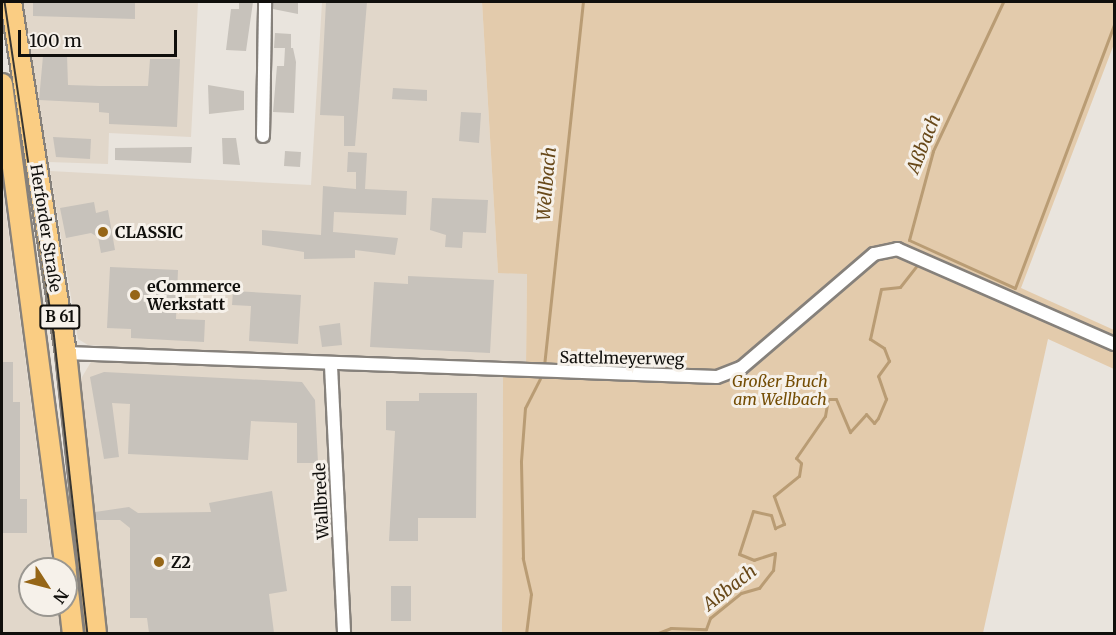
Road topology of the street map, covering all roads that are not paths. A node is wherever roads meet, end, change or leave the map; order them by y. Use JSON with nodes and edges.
{"nodes":[{"id":1,"x":11,"y":2,"type":"edge"},
{"id":2,"x":266,"y":2,"type":"edge"},
{"id":3,"x":2,"y":84,"type":"edge"},
{"id":4,"x":263,"y":136,"type":"dead end"},
{"id":5,"x":7,"y":174,"type":"edge"},
{"id":6,"x":1114,"y":344,"type":"edge"},
{"id":7,"x":38,"y":348,"type":"junction"},
{"id":8,"x":66,"y":353,"type":"junction"},
{"id":9,"x":331,"y":366,"type":"junction"},
{"id":10,"x":64,"y":557,"type":"edge"},
{"id":11,"x":72,"y":617,"type":"edge"},
{"id":12,"x":74,"y":633,"type":"edge"},
{"id":13,"x":96,"y":633,"type":"edge"},
{"id":14,"x":344,"y":633,"type":"edge"}],
"edges":[{"from":1,"to":8,"type":"main road","name":"Herforder Straße","number":"B 61"},
{"from":2,"to":4,"type":"street"},
{"from":3,"to":5,"type":"main road","name":"Herforder Straße","number":"B 61"},
{"from":5,"to":7,"type":"main road","name":"Herforder Straße","number":"B 61"},
{"from":6,"to":9,"type":"street","name":"Sattelmeyerweg"},
{"from":7,"to":8,"type":"main road"},
{"from":7,"to":10,"type":"main road","name":"Herforder Straße","number":"B 61"},
{"from":8,"to":9,"type":"street","name":"Sattelmeyerweg"},
{"from":8,"to":13,"type":"main road","name":"Herforder Straße","number":"B 61"},
{"from":9,"to":14,"type":"street","name":"Wallbrede"},
{"from":11,"to":12,"type":"main road","name":"Herforder Straße","number":"B 61"}]}
